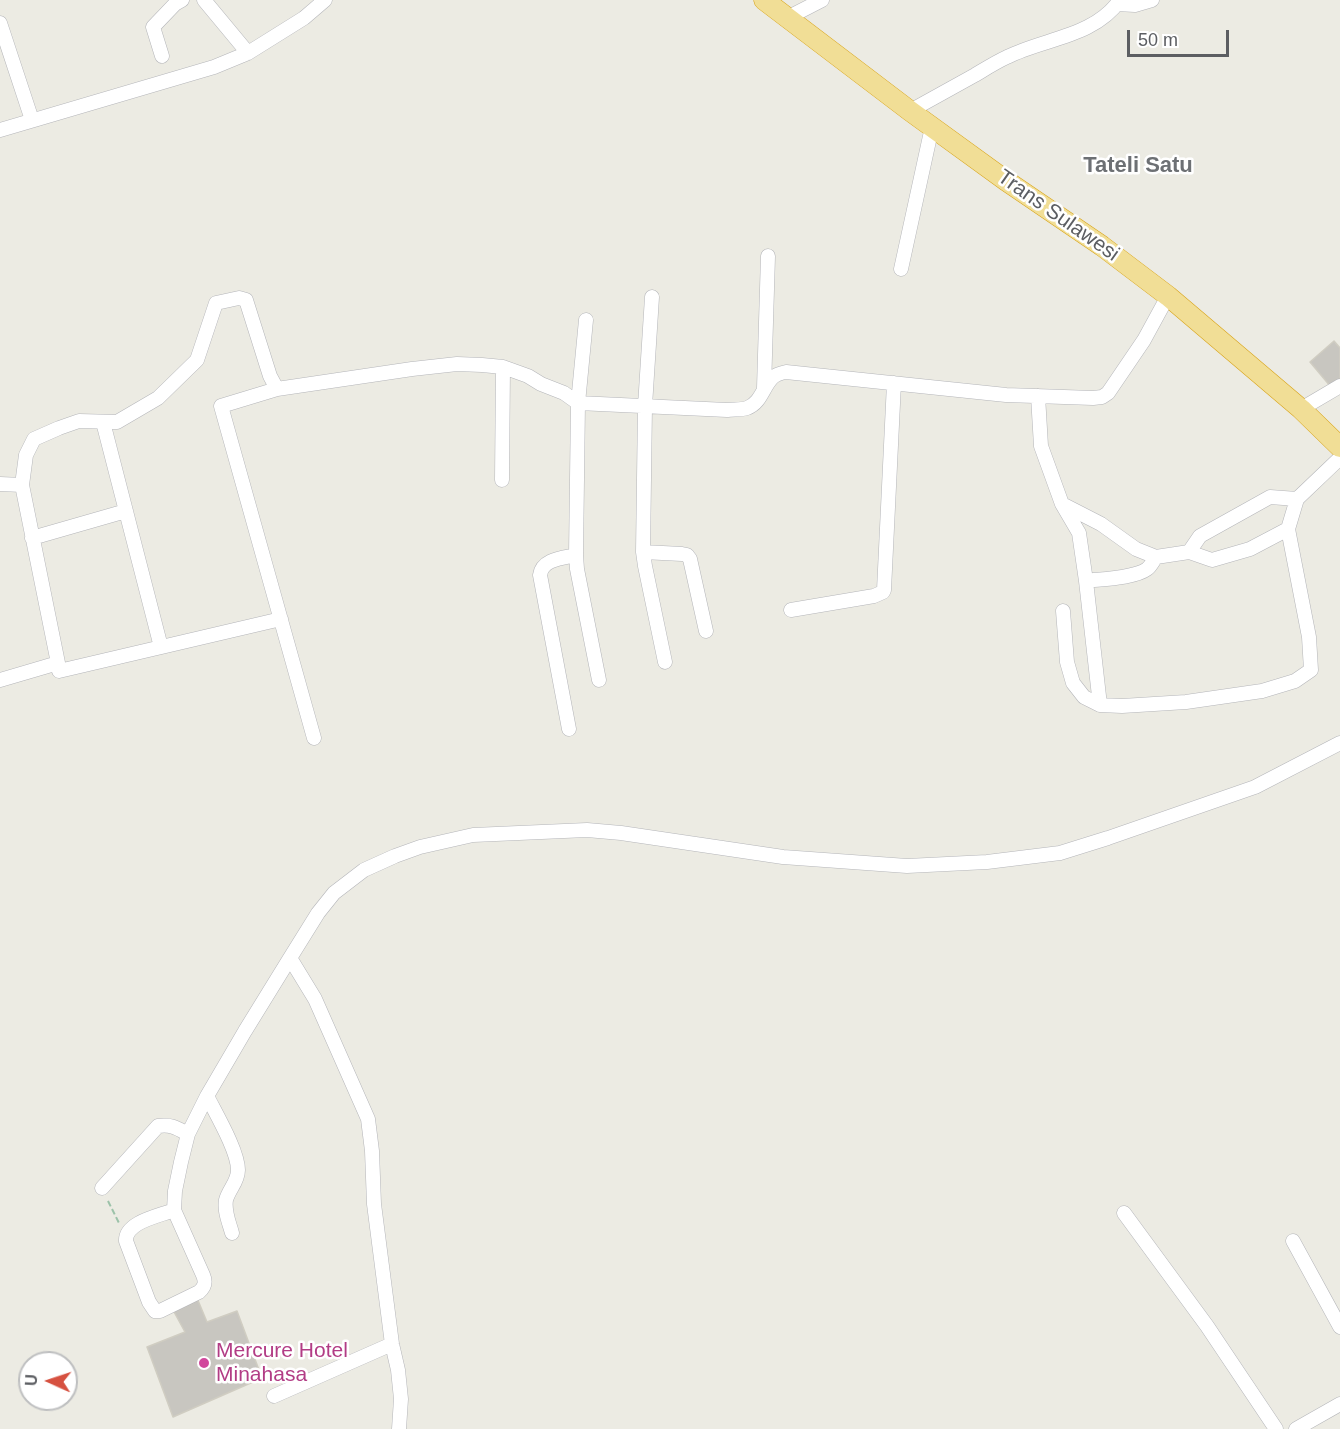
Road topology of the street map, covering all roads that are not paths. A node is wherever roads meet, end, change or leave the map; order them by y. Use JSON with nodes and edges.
{"nodes":[{"id":1,"x":204,"y":0,"type":"edge"},
{"id":2,"x":325,"y":0,"type":"edge"},
{"id":3,"x":764,"y":0,"type":"edge"},
{"id":4,"x":822,"y":0,"type":"edge"},
{"id":5,"x":1152,"y":0,"type":"edge"},
{"id":6,"x":176,"y":1,"type":"edge"},
{"id":7,"x":1119,"y":2,"type":"edge"},
{"id":8,"x":787,"y":18,"type":"junction"},
{"id":9,"x":0,"y":23,"type":"edge"},
{"id":10,"x":2,"y":37,"type":"edge"},
{"id":11,"x":248,"y":53,"type":"junction"},
{"id":12,"x":162,"y":56,"type":"dead end"},
{"id":13,"x":910,"y":111,"type":"junction"},
{"id":14,"x":33,"y":120,"type":"junction"},
{"id":15,"x":932,"y":126,"type":"junction"},
{"id":16,"x":0,"y":130,"type":"edge"},
{"id":17,"x":768,"y":256,"type":"dead end"},
{"id":18,"x":901,"y":269,"type":"dead end"},
{"id":19,"x":1168,"y":296,"type":"junction"},
{"id":20,"x":652,"y":297,"type":"dead end"},
{"id":21,"x":586,"y":320,"type":"dead end"},
{"id":22,"x":503,"y":367,"type":"junction"},
{"id":23,"x":894,"y":383,"type":"junction"},
{"id":24,"x":1340,"y":386,"type":"edge"},
{"id":25,"x":277,"y":389,"type":"junction"},
{"id":26,"x":764,"y":390,"type":"junction"},
{"id":27,"x":1038,"y":396,"type":"junction"},
{"id":28,"x":578,"y":403,"type":"junction"},
{"id":29,"x":645,"y":406,"type":"junction"},
{"id":30,"x":1301,"y":409,"type":"junction"},
{"id":31,"x":103,"y":422,"type":"junction"},
{"id":32,"x":1340,"y":447,"type":"edge"},
{"id":33,"x":1340,"y":458,"type":"edge"},
{"id":34,"x":502,"y":480,"type":"dead end"},
{"id":35,"x":0,"y":484,"type":"edge"},
{"id":36,"x":22,"y":484,"type":"junction"},
{"id":37,"x":1297,"y":499,"type":"junction"},
{"id":38,"x":1062,"y":504,"type":"junction"},
{"id":39,"x":126,"y":511,"type":"junction"},
{"id":40,"x":1288,"y":529,"type":"junction"},
{"id":41,"x":32,"y":538,"type":"junction"},
{"id":42,"x":643,"y":552,"type":"junction"},
{"id":43,"x":1190,"y":552,"type":"junction"},
{"id":44,"x":576,"y":555,"type":"junction"},
{"id":45,"x":1156,"y":557,"type":"junction"},
{"id":46,"x":1086,"y":581,"type":"junction"},
{"id":47,"x":792,"y":610,"type":"dead end"},
{"id":48,"x":1063,"y":611,"type":"dead end"},
{"id":49,"x":280,"y":619,"type":"junction"},
{"id":50,"x":706,"y":631,"type":"dead end"},
{"id":51,"x":161,"y":647,"type":"junction"},
{"id":52,"x":665,"y":662,"type":"dead end"},
{"id":53,"x":59,"y":671,"type":"dead end"},
{"id":54,"x":0,"y":680,"type":"edge"},
{"id":55,"x":598,"y":680,"type":"dead end"},
{"id":56,"x":1100,"y":705,"type":"junction"},
{"id":57,"x":569,"y":729,"type":"dead end"},
{"id":58,"x":314,"y":738,"type":"dead end"},
{"id":59,"x":1340,"y":743,"type":"edge"},
{"id":60,"x":290,"y":958,"type":"junction"},
{"id":61,"x":207,"y":1096,"type":"junction"},
{"id":62,"x":188,"y":1134,"type":"junction"},
{"id":63,"x":102,"y":1188,"type":"road end"},
{"id":64,"x":174,"y":1210,"type":"junction"},
{"id":65,"x":1124,"y":1213,"type":"dead end"},
{"id":66,"x":232,"y":1233,"type":"dead end"},
{"id":67,"x":1293,"y":1241,"type":"dead end"},
{"id":68,"x":1340,"y":1327,"type":"edge"},
{"id":69,"x":392,"y":1344,"type":"junction"},
{"id":70,"x":274,"y":1396,"type":"dead end"},
{"id":71,"x":1340,"y":1404,"type":"edge"},
{"id":72,"x":399,"y":1429,"type":"edge"},
{"id":73,"x":1276,"y":1429,"type":"edge"},
{"id":74,"x":1296,"y":1429,"type":"edge"}],
"edges":[{"from":1,"to":11,"type":"street"},
{"from":2,"to":11,"type":"street"},
{"from":3,"to":8,"type":"highway","name":"Trans Sulawesi"},
{"from":4,"to":8,"type":"street"},
{"from":5,"to":7,"type":"street"},
{"from":6,"to":12,"type":"street"},
{"from":7,"to":13,"type":"street"},
{"from":8,"to":13,"type":"highway","name":"Trans Sulawesi"},
{"from":9,"to":10,"type":"street"},
{"from":10,"to":14,"type":"street"},
{"from":11,"to":14,"type":"street"},
{"from":13,"to":15,"type":"highway","name":"Trans Sulawesi"},
{"from":14,"to":16,"type":"street"},
{"from":15,"to":18,"type":"street"},
{"from":15,"to":19,"type":"highway","name":"Trans Sulawesi"},
{"from":17,"to":26,"type":"street"},
{"from":19,"to":27,"type":"street"},
{"from":19,"to":30,"type":"highway","name":"Trans Sulawesi"},
{"from":20,"to":29,"type":"street"},
{"from":21,"to":28,"type":"street"},
{"from":22,"to":25,"type":"street"},
{"from":22,"to":28,"type":"street"},
{"from":22,"to":34,"type":"street"},
{"from":23,"to":26,"type":"street"},
{"from":23,"to":27,"type":"street"},
{"from":23,"to":47,"type":"street"},
{"from":24,"to":30,"type":"street"},
{"from":25,"to":31,"type":"street"},
{"from":25,"to":49,"type":"street"},
{"from":26,"to":29,"type":"street"},
{"from":27,"to":38,"type":"street"},
{"from":28,"to":29,"type":"street"},
{"from":28,"to":44,"type":"street"},
{"from":29,"to":42,"type":"street"},
{"from":30,"to":32,"type":"highway","name":"Trans Sulawesi"},
{"from":31,"to":36,"type":"street"},
{"from":31,"to":39,"type":"street"},
{"from":33,"to":37,"type":"street"},
{"from":35,"to":36,"type":"street"},
{"from":36,"to":41,"type":"street"},
{"from":37,"to":40,"type":"street"},
{"from":37,"to":43,"type":"street"},
{"from":38,"to":45,"type":"street"},
{"from":38,"to":46,"type":"street"},
{"from":39,"to":41,"type":"street"},
{"from":39,"to":51,"type":"street"},
{"from":40,"to":43,"type":"street"},
{"from":40,"to":56,"type":"street"},
{"from":41,"to":54,"type":"street"},
{"from":42,"to":50,"type":"street"},
{"from":42,"to":52,"type":"street"},
{"from":43,"to":45,"type":"street"},
{"from":44,"to":55,"type":"street"},
{"from":44,"to":57,"type":"street"},
{"from":45,"to":46,"type":"street"},
{"from":46,"to":56,"type":"street"},
{"from":48,"to":56,"type":"street"},
{"from":49,"to":51,"type":"street"},
{"from":49,"to":58,"type":"street"},
{"from":51,"to":53,"type":"street"},
{"from":59,"to":60,"type":"street"},
{"from":60,"to":61,"type":"street"},
{"from":60,"to":69,"type":"street"},
{"from":61,"to":62,"type":"street"},
{"from":61,"to":66,"type":"street"},
{"from":62,"to":63,"type":"street"},
{"from":62,"to":64,"type":"street"},
{"from":64,"to":64,"type":"street"},
{"from":65,"to":73,"type":"street"},
{"from":67,"to":68,"type":"street"},
{"from":69,"to":70,"type":"street"},
{"from":69,"to":72,"type":"street"},
{"from":71,"to":74,"type":"street"}]}
